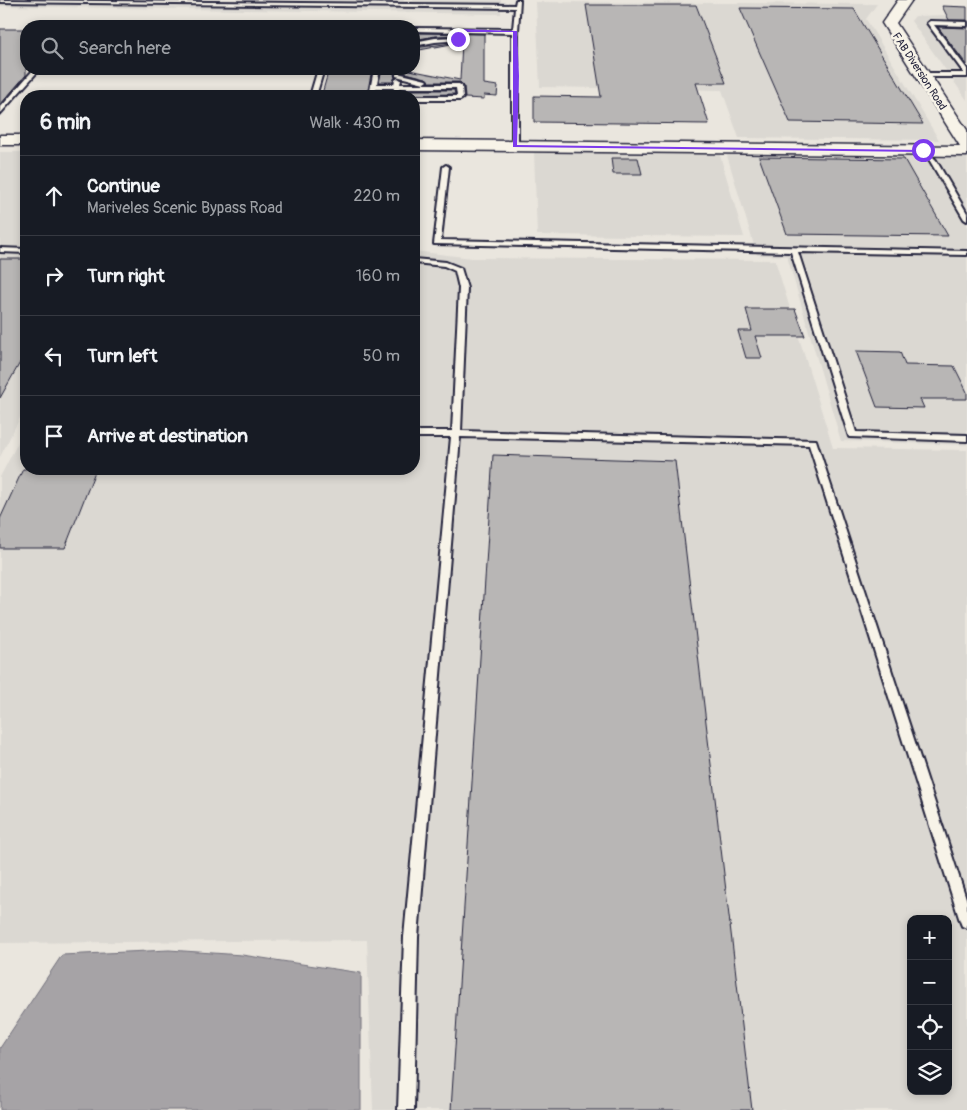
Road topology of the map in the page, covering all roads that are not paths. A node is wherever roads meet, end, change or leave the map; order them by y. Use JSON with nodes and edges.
{"nodes":[{"id":1,"x":518,"y":0,"type":"edge"},
{"id":2,"x":905,"y":0,"type":"edge"},
{"id":3,"x":0,"y":1,"type":"edge"},
{"id":4,"x":517,"y":8,"type":"junction"},
{"id":5,"x":967,"y":24,"type":"edge"},
{"id":6,"x":420,"y":30,"type":"edge"},
{"id":7,"x":459,"y":31,"type":"junction"},
{"id":8,"x":515,"y":31,"type":"junction"},
{"id":9,"x":420,"y":39,"type":"edge"},
{"id":10,"x":458,"y":39,"type":"junction"},
{"id":11,"x":420,"y":43,"type":"edge"},
{"id":12,"x":967,"y":74,"type":"edge"},
{"id":13,"x":32,"y":75,"type":"edge"},
{"id":14,"x":319,"y":75,"type":"edge"},
{"id":15,"x":376,"y":75,"type":"edge"},
{"id":16,"x":399,"y":75,"type":"edge"},
{"id":17,"x":408,"y":75,"type":"edge"},
{"id":18,"x":923,"y":75,"type":"junction"},
{"id":19,"x":374,"y":86,"type":"junction"},
{"id":20,"x":397,"y":86,"type":"junction"},
{"id":21,"x":460,"y":86,"type":"junction"},
{"id":22,"x":315,"y":90,"type":"edge"},
{"id":23,"x":373,"y":90,"type":"edge"},
{"id":24,"x":397,"y":90,"type":"edge"},
{"id":25,"x":420,"y":98,"type":"edge"},
{"id":26,"x":0,"y":112,"type":"edge"},
{"id":27,"x":0,"y":140,"type":"edge"},
{"id":28,"x":20,"y":140,"type":"edge"},
{"id":29,"x":967,"y":143,"type":"edge"},
{"id":30,"x":420,"y":145,"type":"edge"},
{"id":31,"x":515,"y":146,"type":"junction"},
{"id":32,"x":923,"y":150,"type":"junction"},
{"id":33,"x":967,"y":151,"type":"edge"},
{"id":34,"x":446,"y":167,"type":"dead end"},
{"id":35,"x":967,"y":219,"type":"edge"},
{"id":36,"x":0,"y":250,"type":"edge"},
{"id":37,"x":794,"y":250,"type":"junction"},
{"id":38,"x":20,"y":251,"type":"edge"},
{"id":39,"x":967,"y":253,"type":"edge"},
{"id":40,"x":420,"y":262,"type":"edge"},
{"id":41,"x":420,"y":434,"type":"edge"},
{"id":42,"x":456,"y":434,"type":"junction"},
{"id":43,"x":967,"y":438,"type":"edge"},
{"id":44,"x":967,"y":921,"type":"edge"},
{"id":45,"x":406,"y":1110,"type":"edge"}],
"edges":[{"from":1,"to":4,"type":"lane"},
{"from":2,"to":18,"type":"main road","name":"FAB Diversion Road"},
{"from":3,"to":4,"type":"lane"},
{"from":4,"to":8,"type":"lane"},
{"from":5,"to":12,"type":"lane"},
{"from":6,"to":7,"type":"lane"},
{"from":7,"to":8,"type":"lane"},
{"from":7,"to":10,"type":"lane"},
{"from":8,"to":31,"type":"lane"},
{"from":9,"to":10,"type":"lane"},
{"from":10,"to":11,"type":"lane"},
{"from":12,"to":18,"type":"lane"},
{"from":13,"to":26,"type":"lane"},
{"from":14,"to":22,"type":"lane"},
{"from":15,"to":19,"type":"lane"},
{"from":16,"to":20,"type":"lane"},
{"from":17,"to":21,"type":"lane"},
{"from":18,"to":29,"type":"main road","name":"FAB Diversion Road"},
{"from":19,"to":20,"type":"lane"},
{"from":19,"to":23,"type":"lane"},
{"from":20,"to":21,"type":"lane"},
{"from":20,"to":24,"type":"lane"},
{"from":21,"to":25,"type":"lane"},
{"from":27,"to":28,"type":"main road"},
{"from":30,"to":31,"type":"main road"},
{"from":31,"to":32,"type":"main road"},
{"from":32,"to":33,"type":"main road"},
{"from":32,"to":35,"type":"lane"},
{"from":34,"to":37,"type":"lane"},
{"from":36,"to":38,"type":"lane"},
{"from":37,"to":39,"type":"lane"},
{"from":37,"to":43,"type":"lane"},
{"from":40,"to":42,"type":"lane"},
{"from":41,"to":42,"type":"lane"},
{"from":42,"to":44,"type":"lane"},
{"from":42,"to":45,"type":"lane"}]}
